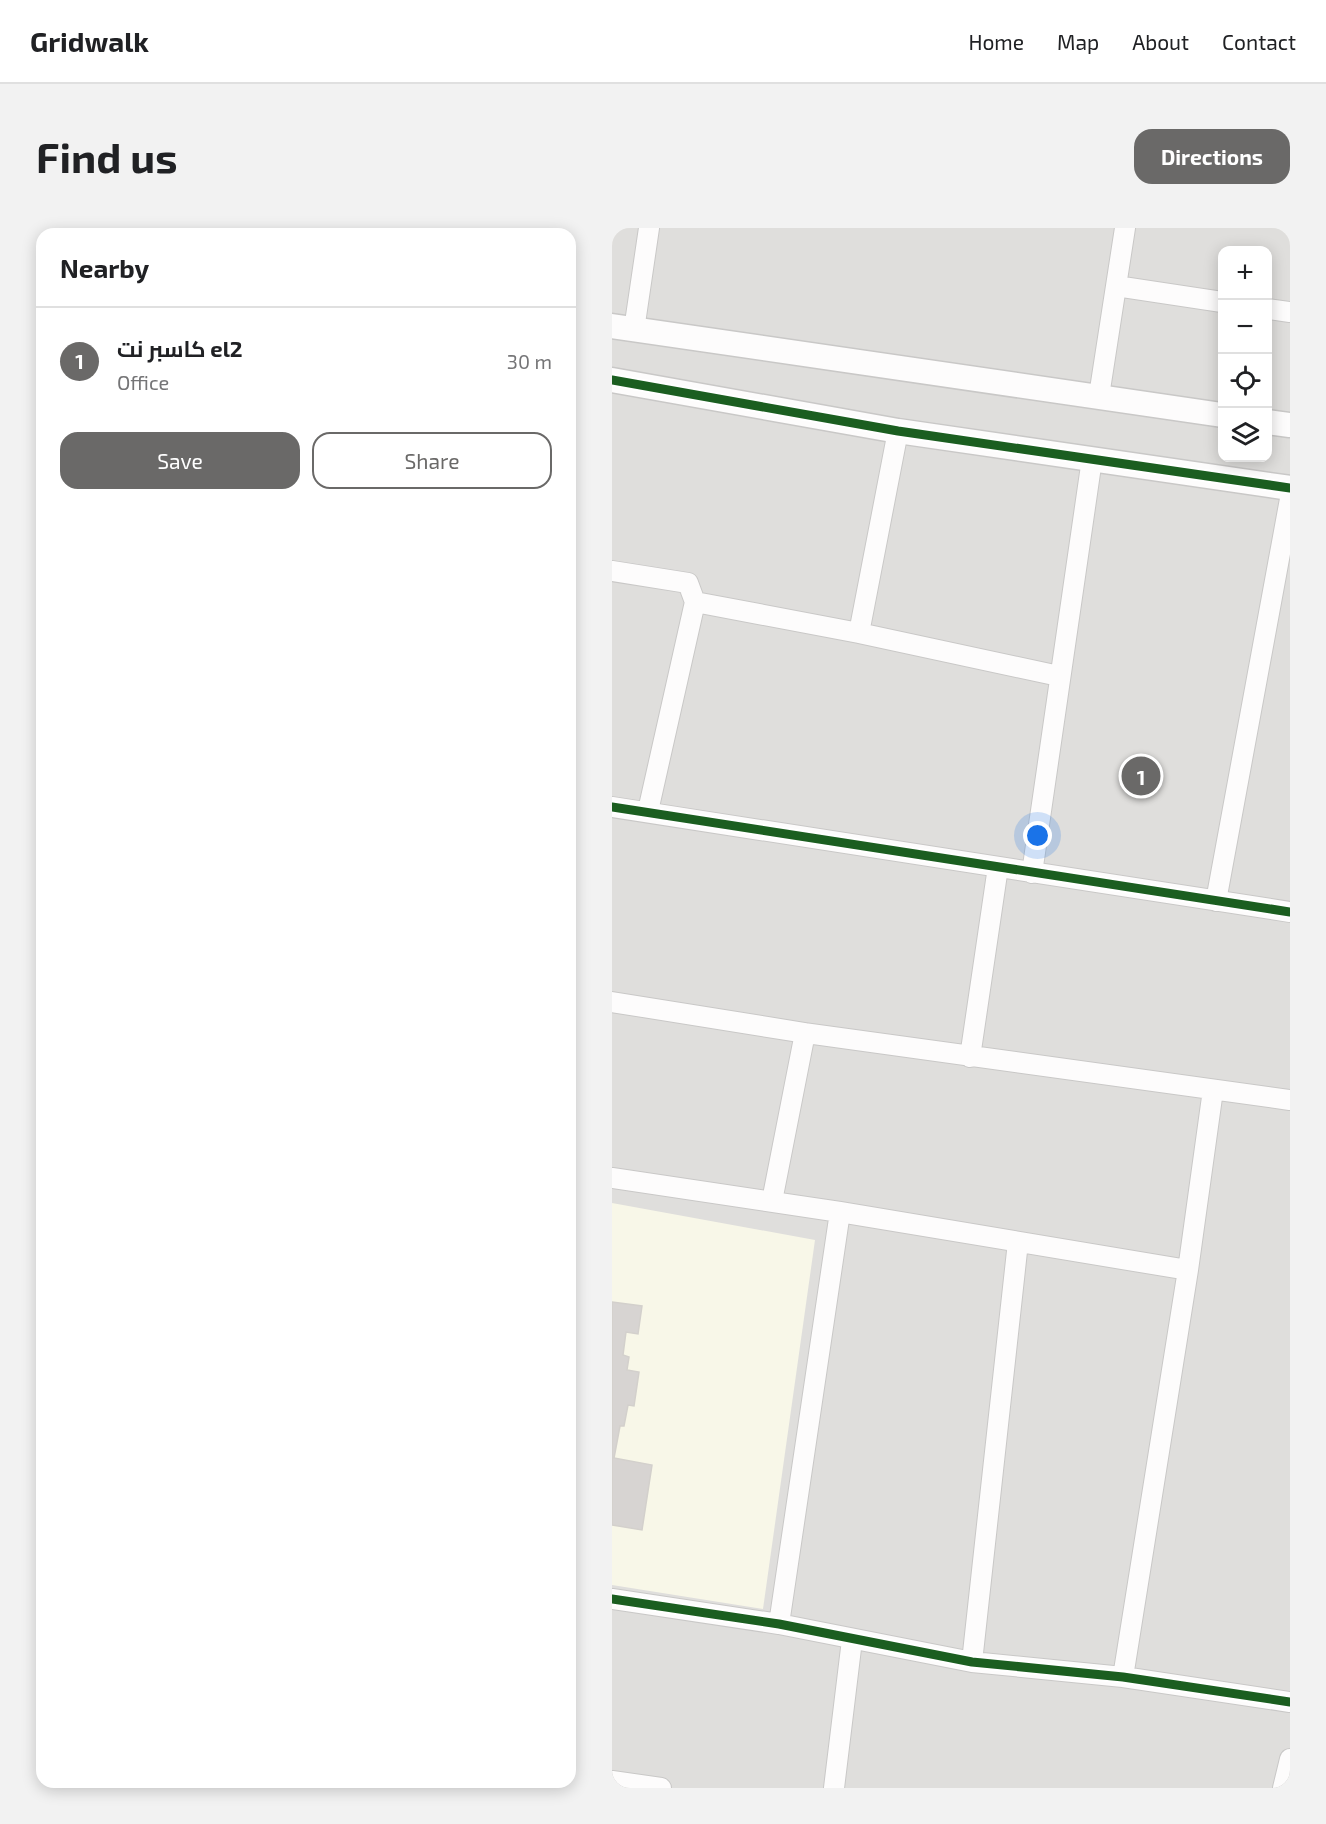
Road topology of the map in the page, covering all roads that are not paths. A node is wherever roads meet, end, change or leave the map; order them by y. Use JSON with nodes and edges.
{"nodes":[{"id":1,"x":649,"y":228,"type":"edge"},
{"id":2,"x":1125,"y":228,"type":"edge"},
{"id":3,"x":1116,"y":286,"type":"junction"},
{"id":4,"x":1218,"y":301,"type":"edge"},
{"id":5,"x":1272,"y":310,"type":"edge"},
{"id":6,"x":1290,"y":312,"type":"edge"},
{"id":7,"x":623,"y":328,"type":"edge"},
{"id":8,"x":612,"y":380,"type":"edge"},
{"id":9,"x":1099,"y":396,"type":"junction"},
{"id":10,"x":1218,"y":414,"type":"edge"},
{"id":11,"x":1272,"y":423,"type":"edge"},
{"id":12,"x":1290,"y":425,"type":"edge"},
{"id":13,"x":898,"y":431,"type":"junction"},
{"id":14,"x":1092,"y":459,"type":"junction"},
{"id":15,"x":1290,"y":488,"type":"edge"},
{"id":16,"x":1290,"y":499,"type":"edge"},
{"id":17,"x":612,"y":571,"type":"edge"},
{"id":18,"x":695,"y":602,"type":"junction"},
{"id":19,"x":859,"y":633,"type":"junction"},
{"id":20,"x":1059,"y":676,"type":"junction"},
{"id":21,"x":612,"y":807,"type":"edge"},
{"id":22,"x":648,"y":811,"type":"junction"},
{"id":23,"x":998,"y":867,"type":"junction"},
{"id":24,"x":1032,"y":873,"type":"junction"},
{"id":25,"x":1216,"y":901,"type":"junction"},
{"id":26,"x":1290,"y":912,"type":"edge"},
{"id":27,"x":612,"y":1002,"type":"edge"},
{"id":28,"x":805,"y":1033,"type":"junction"},
{"id":29,"x":970,"y":1057,"type":"junction"},
{"id":30,"x":1213,"y":1090,"type":"junction"},
{"id":31,"x":1290,"y":1100,"type":"edge"},
{"id":32,"x":612,"y":1178,"type":"edge"},
{"id":33,"x":772,"y":1201,"type":"junction"},
{"id":34,"x":840,"y":1212,"type":"junction"},
{"id":35,"x":1018,"y":1242,"type":"junction"},
{"id":36,"x":1188,"y":1270,"type":"junction"},
{"id":37,"x":612,"y":1599,"type":"edge"},
{"id":38,"x":779,"y":1624,"type":"junction"},
{"id":39,"x":852,"y":1640,"type":"junction"},
{"id":40,"x":972,"y":1662,"type":"junction"},
{"id":41,"x":1123,"y":1677,"type":"junction"},
{"id":42,"x":1290,"y":1702,"type":"edge"},
{"id":43,"x":1290,"y":1759,"type":"edge"},
{"id":44,"x":612,"y":1781,"type":"edge"},
{"id":45,"x":662,"y":1788,"type":"edge"},
{"id":46,"x":834,"y":1788,"type":"edge"},
{"id":47,"x":1284,"y":1788,"type":"edge"}],
"edges":[{"from":1,"to":7,"type":"street"},
{"from":2,"to":3,"type":"street"},
{"from":3,"to":4,"type":"street"},
{"from":3,"to":9,"type":"street"},
{"from":5,"to":6,"type":"street"},
{"from":7,"to":9,"type":"street"},
{"from":8,"to":13,"type":"street"},
{"from":9,"to":10,"type":"street"},
{"from":11,"to":12,"type":"street"},
{"from":13,"to":14,"type":"street"},
{"from":13,"to":19,"type":"street"},
{"from":14,"to":15,"type":"street"},
{"from":14,"to":20,"type":"street"},
{"from":16,"to":25,"type":"street"},
{"from":17,"to":18,"type":"street"},
{"from":18,"to":19,"type":"street"},
{"from":18,"to":22,"type":"street"},
{"from":19,"to":20,"type":"street"},
{"from":20,"to":24,"type":"street"},
{"from":21,"to":22,"type":"street"},
{"from":22,"to":23,"type":"street"},
{"from":23,"to":24,"type":"street"},
{"from":23,"to":29,"type":"street"},
{"from":24,"to":25,"type":"street"},
{"from":25,"to":26,"type":"street"},
{"from":27,"to":28,"type":"street"},
{"from":28,"to":29,"type":"street"},
{"from":28,"to":33,"type":"street"},
{"from":29,"to":30,"type":"street"},
{"from":30,"to":31,"type":"street"},
{"from":30,"to":36,"type":"street"},
{"from":32,"to":33,"type":"street"},
{"from":33,"to":34,"type":"street"},
{"from":34,"to":35,"type":"street"},
{"from":34,"to":38,"type":"street"},
{"from":35,"to":36,"type":"street"},
{"from":35,"to":40,"type":"street"},
{"from":36,"to":41,"type":"street"},
{"from":37,"to":38,"type":"street"},
{"from":38,"to":39,"type":"street"},
{"from":39,"to":40,"type":"street"},
{"from":39,"to":46,"type":"street"},
{"from":40,"to":41,"type":"street"},
{"from":41,"to":42,"type":"street"},
{"from":43,"to":47,"type":"street"},
{"from":44,"to":45,"type":"street"}]}
